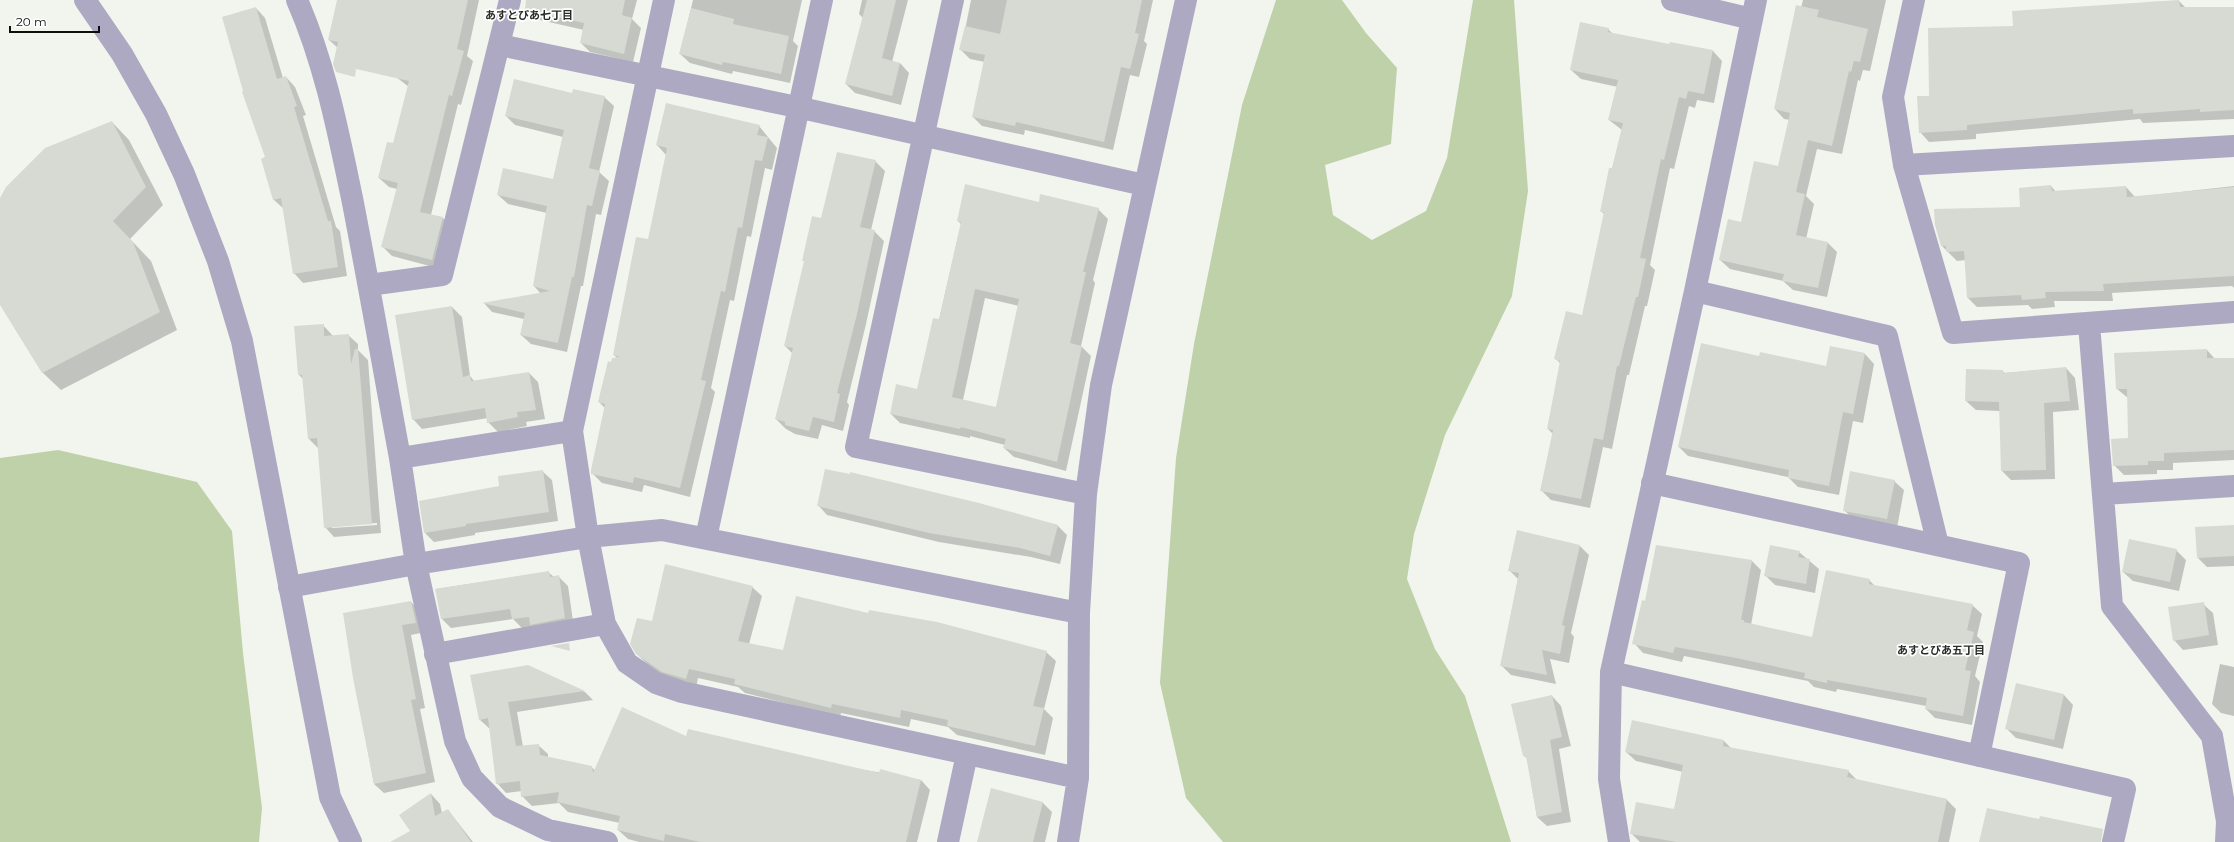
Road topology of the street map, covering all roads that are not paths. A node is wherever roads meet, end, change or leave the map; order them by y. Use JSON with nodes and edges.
{"nodes":[{"id":1,"x":85,"y":0,"type":"edge"},
{"id":2,"x":297,"y":0,"type":"edge"},
{"id":3,"x":510,"y":0,"type":"edge"},
{"id":4,"x":664,"y":0,"type":"edge"},
{"id":5,"x":822,"y":0,"type":"edge"},
{"id":6,"x":953,"y":0,"type":"edge"},
{"id":7,"x":1186,"y":0,"type":"edge"},
{"id":8,"x":1672,"y":0,"type":"edge"},
{"id":9,"x":1914,"y":0,"type":"edge"},
{"id":10,"x":1754,"y":10,"type":"edge"},
{"id":11,"x":500,"y":45,"type":"junction"},
{"id":12,"x":647,"y":76,"type":"junction"},
{"id":13,"x":797,"y":107,"type":"junction"},
{"id":14,"x":922,"y":136,"type":"junction"},
{"id":15,"x":2234,"y":146,"type":"edge"},
{"id":16,"x":1904,"y":164,"type":"junction"},
{"id":17,"x":1144,"y":185,"type":"junction"},
{"id":18,"x":369,"y":285,"type":"junction"},
{"id":19,"x":1695,"y":291,"type":"junction"},
{"id":20,"x":2234,"y":312,"type":"edge"},
{"id":21,"x":2089,"y":324,"type":"junction"},
{"id":22,"x":572,"y":431,"type":"junction"},
{"id":23,"x":400,"y":458,"type":"junction"},
{"id":24,"x":1652,"y":483,"type":"junction"},
{"id":25,"x":2234,"y":486,"type":"edge"},
{"id":26,"x":1086,"y":494,"type":"junction"},
{"id":27,"x":2103,"y":494,"type":"junction"},
{"id":28,"x":588,"y":537,"type":"junction"},
{"id":29,"x":706,"y":538,"type":"junction"},
{"id":30,"x":1938,"y":545,"type":"junction"},
{"id":31,"x":416,"y":564,"type":"junction"},
{"id":32,"x":289,"y":587,"type":"junction"},
{"id":33,"x":1079,"y":613,"type":"junction"},
{"id":34,"x":605,"y":624,"type":"junction"},
{"id":35,"x":435,"y":654,"type":"junction"},
{"id":36,"x":1611,"y":672,"type":"junction"},
{"id":37,"x":967,"y":754,"type":"junction"},
{"id":38,"x":1979,"y":756,"type":"junction"},
{"id":39,"x":1078,"y":778,"type":"junction"},
{"id":40,"x":351,"y":842,"type":"edge"},
{"id":41,"x":607,"y":842,"type":"edge"},
{"id":42,"x":948,"y":842,"type":"edge"},
{"id":43,"x":1068,"y":842,"type":"edge"},
{"id":44,"x":1619,"y":842,"type":"edge"},
{"id":45,"x":2113,"y":842,"type":"edge"},
{"id":46,"x":2226,"y":842,"type":"edge"}],
"edges":[{"from":1,"to":32,"type":"street"},
{"from":2,"to":18,"type":"street"},
{"from":3,"to":11,"type":"street"},
{"from":4,"to":12,"type":"street"},
{"from":5,"to":13,"type":"street"},
{"from":6,"to":14,"type":"street"},
{"from":7,"to":17,"type":"street"},
{"from":8,"to":10,"type":"street"},
{"from":9,"to":16,"type":"street"},
{"from":10,"to":19,"type":"street"},
{"from":11,"to":12,"type":"street"},
{"from":11,"to":18,"type":"street"},
{"from":12,"to":13,"type":"street"},
{"from":12,"to":22,"type":"street"},
{"from":13,"to":14,"type":"street"},
{"from":13,"to":29,"type":"street"},
{"from":14,"to":17,"type":"street"},
{"from":14,"to":26,"type":"street"},
{"from":15,"to":16,"type":"street"},
{"from":16,"to":21,"type":"street"},
{"from":17,"to":26,"type":"street"},
{"from":18,"to":23,"type":"street"},
{"from":19,"to":24,"type":"street"},
{"from":19,"to":30,"type":"street"},
{"from":20,"to":21,"type":"street"},
{"from":21,"to":27,"type":"street"},
{"from":22,"to":23,"type":"street"},
{"from":22,"to":28,"type":"street"},
{"from":23,"to":31,"type":"street"},
{"from":24,"to":30,"type":"street"},
{"from":24,"to":36,"type":"street"},
{"from":25,"to":27,"type":"street"},
{"from":26,"to":33,"type":"street"},
{"from":27,"to":46,"type":"street"},
{"from":28,"to":29,"type":"street"},
{"from":28,"to":31,"type":"street"},
{"from":28,"to":34,"type":"street"},
{"from":29,"to":33,"type":"street"},
{"from":30,"to":38,"type":"street"},
{"from":31,"to":32,"type":"street"},
{"from":31,"to":35,"type":"street"},
{"from":32,"to":40,"type":"street"},
{"from":33,"to":39,"type":"street"},
{"from":34,"to":35,"type":"street"},
{"from":34,"to":37,"type":"street"},
{"from":35,"to":41,"type":"street"},
{"from":36,"to":38,"type":"street"},
{"from":36,"to":44,"type":"street"},
{"from":37,"to":39,"type":"street"},
{"from":37,"to":42,"type":"street"},
{"from":38,"to":45,"type":"street"},
{"from":39,"to":43,"type":"street"}]}
